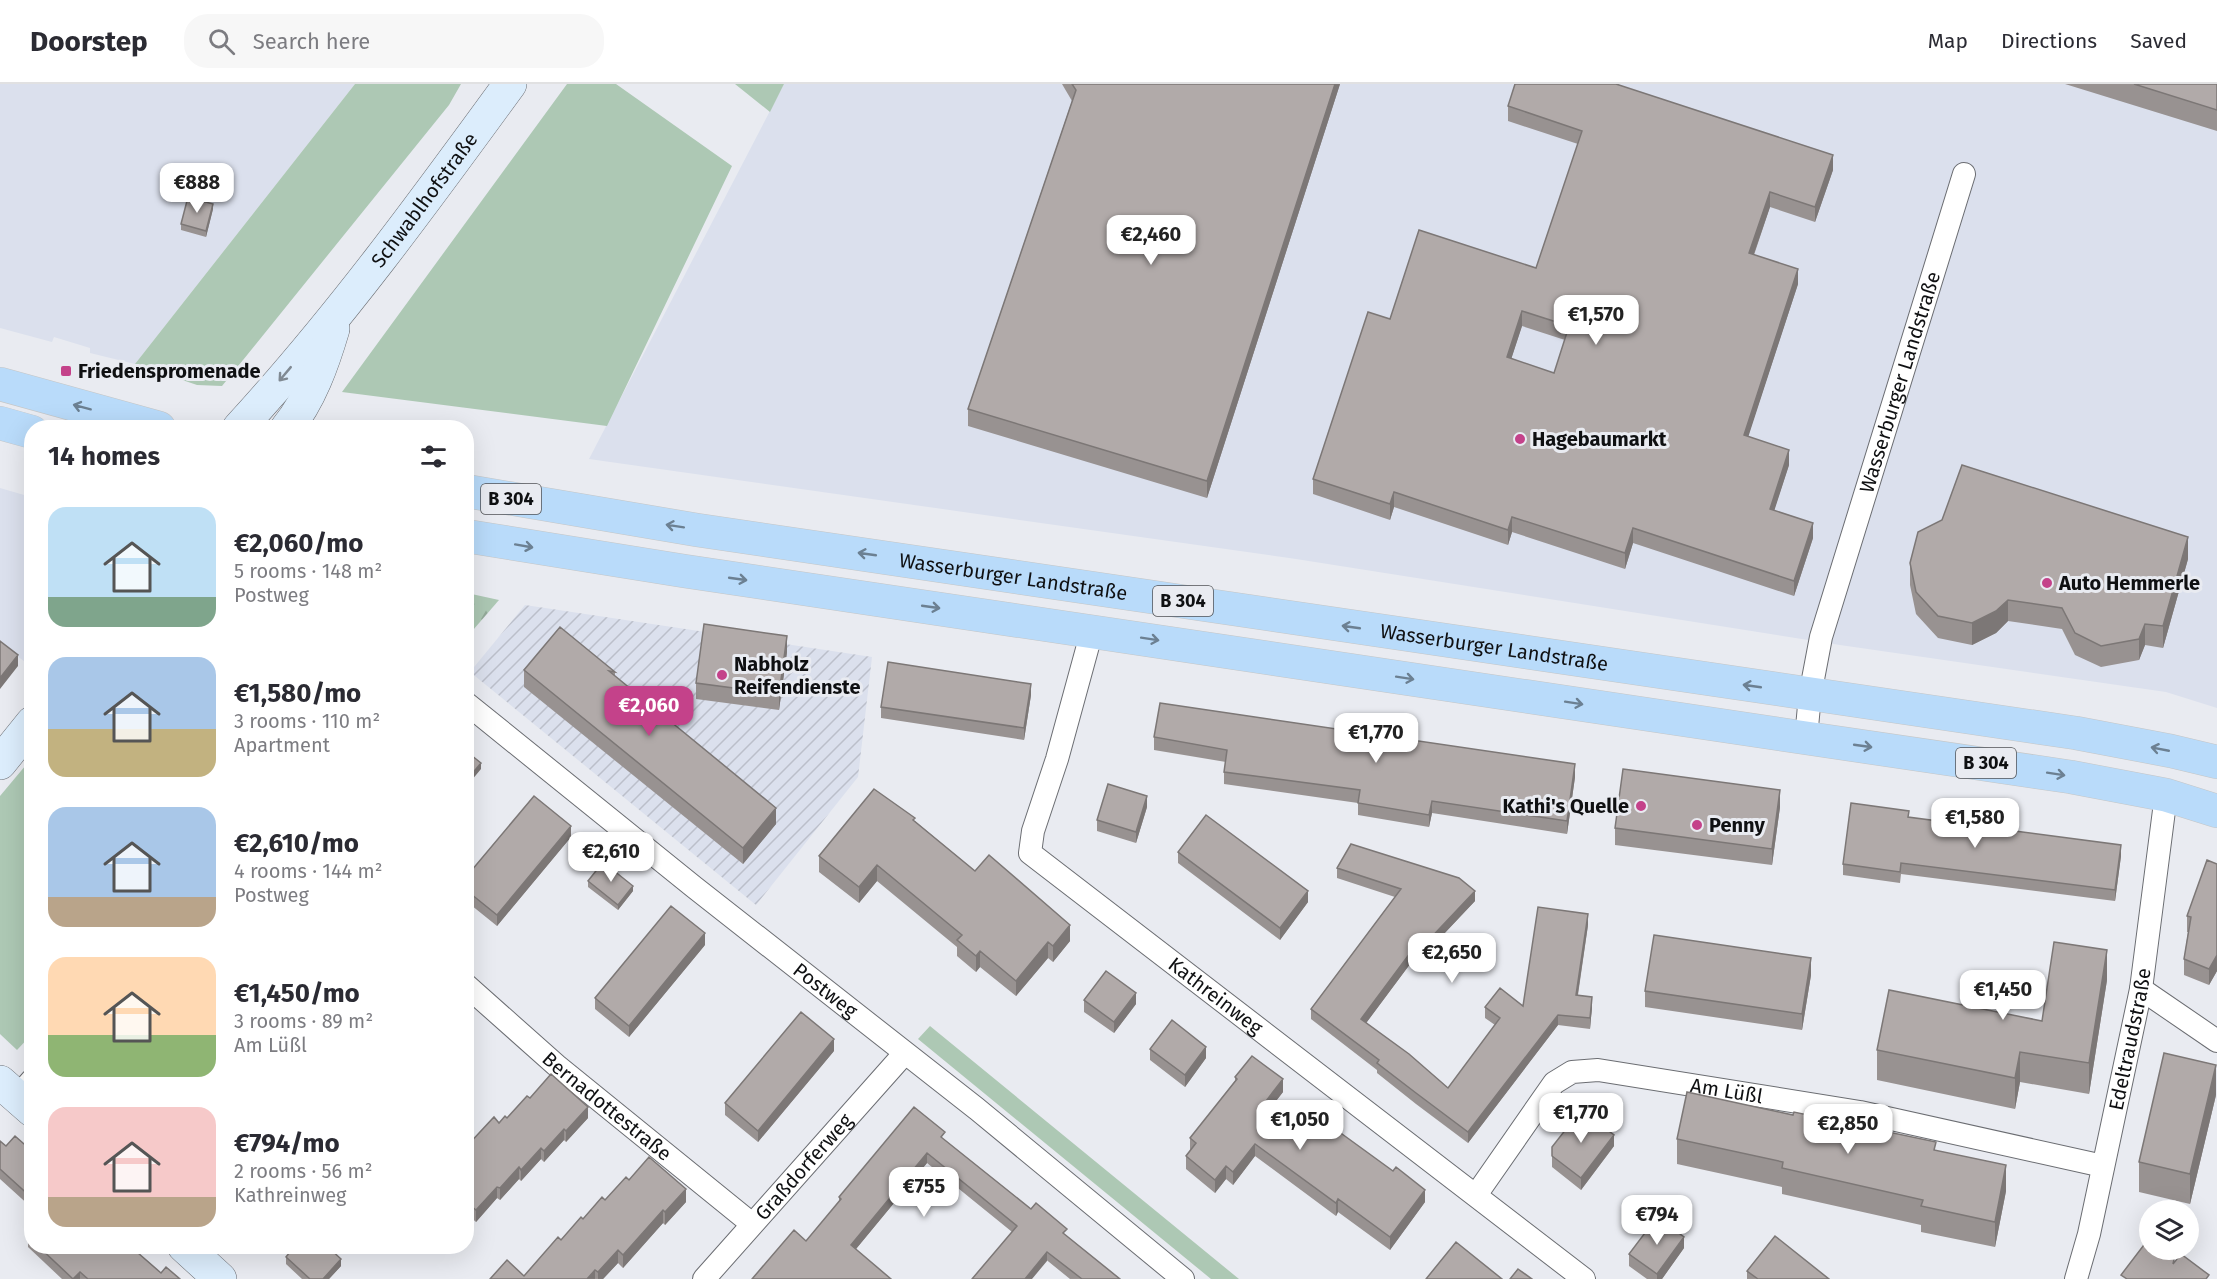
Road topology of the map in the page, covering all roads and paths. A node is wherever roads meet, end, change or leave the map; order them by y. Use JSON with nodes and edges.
{"nodes":[{"id":1,"x":510,"y":84,"type":"edge"},
{"id":2,"x":1964,"y":174,"type":"dead end"},
{"id":3,"x":337,"y":315,"type":"junction"},
{"id":4,"x":0,"y":384,"type":"edge"},
{"id":5,"x":130,"y":420,"type":"edge"},
{"id":6,"x":246,"y":420,"type":"edge"},
{"id":7,"x":293,"y":420,"type":"edge"},
{"id":8,"x":0,"y":423,"type":"edge"},
{"id":9,"x":24,"y":430,"type":"edge"},
{"id":10,"x":474,"y":492,"type":"edge"},
{"id":11,"x":474,"y":537,"type":"edge"},
{"id":12,"x":1092,"y":631,"type":"junction"},
{"id":13,"x":1809,"y":695,"type":"junction"},
{"id":14,"x":474,"y":709,"type":"edge"},
{"id":15,"x":24,"y":733,"type":"edge"},
{"id":16,"x":1806,"y":738,"type":"junction"},
{"id":17,"x":2217,"y":762,"type":"edge"},
{"id":18,"x":0,"y":763,"type":"edge"},
{"id":19,"x":2166,"y":795,"type":"junction"},
{"id":20,"x":2217,"y":811,"type":"edge"},
{"id":21,"x":2141,"y":989,"type":"junction"},
{"id":22,"x":474,"y":992,"type":"edge"},
{"id":23,"x":2217,"y":1041,"type":"edge"},
{"id":24,"x":904,"y":1054,"type":"junction"},
{"id":25,"x":2103,"y":1166,"type":"junction"},
{"id":26,"x":1476,"y":1195,"type":"junction"},
{"id":27,"x":752,"y":1224,"type":"junction"},
{"id":28,"x":193,"y":1254,"type":"edge"},
{"id":29,"x":220,"y":1279,"type":"edge"},
{"id":30,"x":704,"y":1279,"type":"edge"},
{"id":31,"x":1183,"y":1279,"type":"edge"},
{"id":32,"x":1584,"y":1279,"type":"edge"},
{"id":33,"x":2076,"y":1279,"type":"edge"}],
"edges":[{"from":1,"to":3,"type":"street","name":"Schwablhofstraße"},
{"from":2,"to":13,"type":"street","name":"Wasserburger Landstraße"},
{"from":3,"to":6,"type":"street","name":"Schwablhofstraße","one_way":true},
{"from":3,"to":7,"type":"street","name":"Schwablhofstraße"},
{"from":5,"to":4,"type":"main road","one_way":true},
{"from":8,"to":9,"type":"main road"},
{"from":13,"to":10,"type":"main road","name":"Wasserburger Landstraße","number":"B 304","one_way":true},
{"from":11,"to":12,"type":"main road","number":"B 304","one_way":true},
{"from":12,"to":16,"type":"main road","number":"B 304","one_way":true},
{"from":12,"to":26,"type":"street","name":"Kathreinweg"},
{"from":13,"to":16,"type":"street","name":"Wasserburger Landstraße"},
{"from":17,"to":13,"type":"main road","name":"Wasserburger Landstraße","number":"B 304","one_way":true},
{"from":14,"to":24,"type":"street","name":"Postweg"},
{"from":15,"to":18,"type":"street"},
{"from":16,"to":19,"type":"main road","number":"B 304","one_way":true},
{"from":19,"to":20,"type":"main road","number":"B 304"},
{"from":19,"to":21,"type":"street","name":"Edeltraudstraße"},
{"from":21,"to":23,"type":"street"},
{"from":21,"to":25,"type":"street","name":"Edeltraudstraße"},
{"from":22,"to":27,"type":"street","name":"Bernadottestraße"},
{"from":24,"to":27,"type":"street","name":"Graßdorferweg"},
{"from":24,"to":31,"type":"street","name":"Postweg"},
{"from":25,"to":26,"type":"street","name":"Am Lüßl"},
{"from":25,"to":33,"type":"street","name":"Edeltraudstraße"},
{"from":26,"to":32,"type":"street","name":"Kathreinweg"},
{"from":27,"to":30,"type":"street","name":"Graßdorferweg"},
{"from":28,"to":29,"type":"street"}]}
